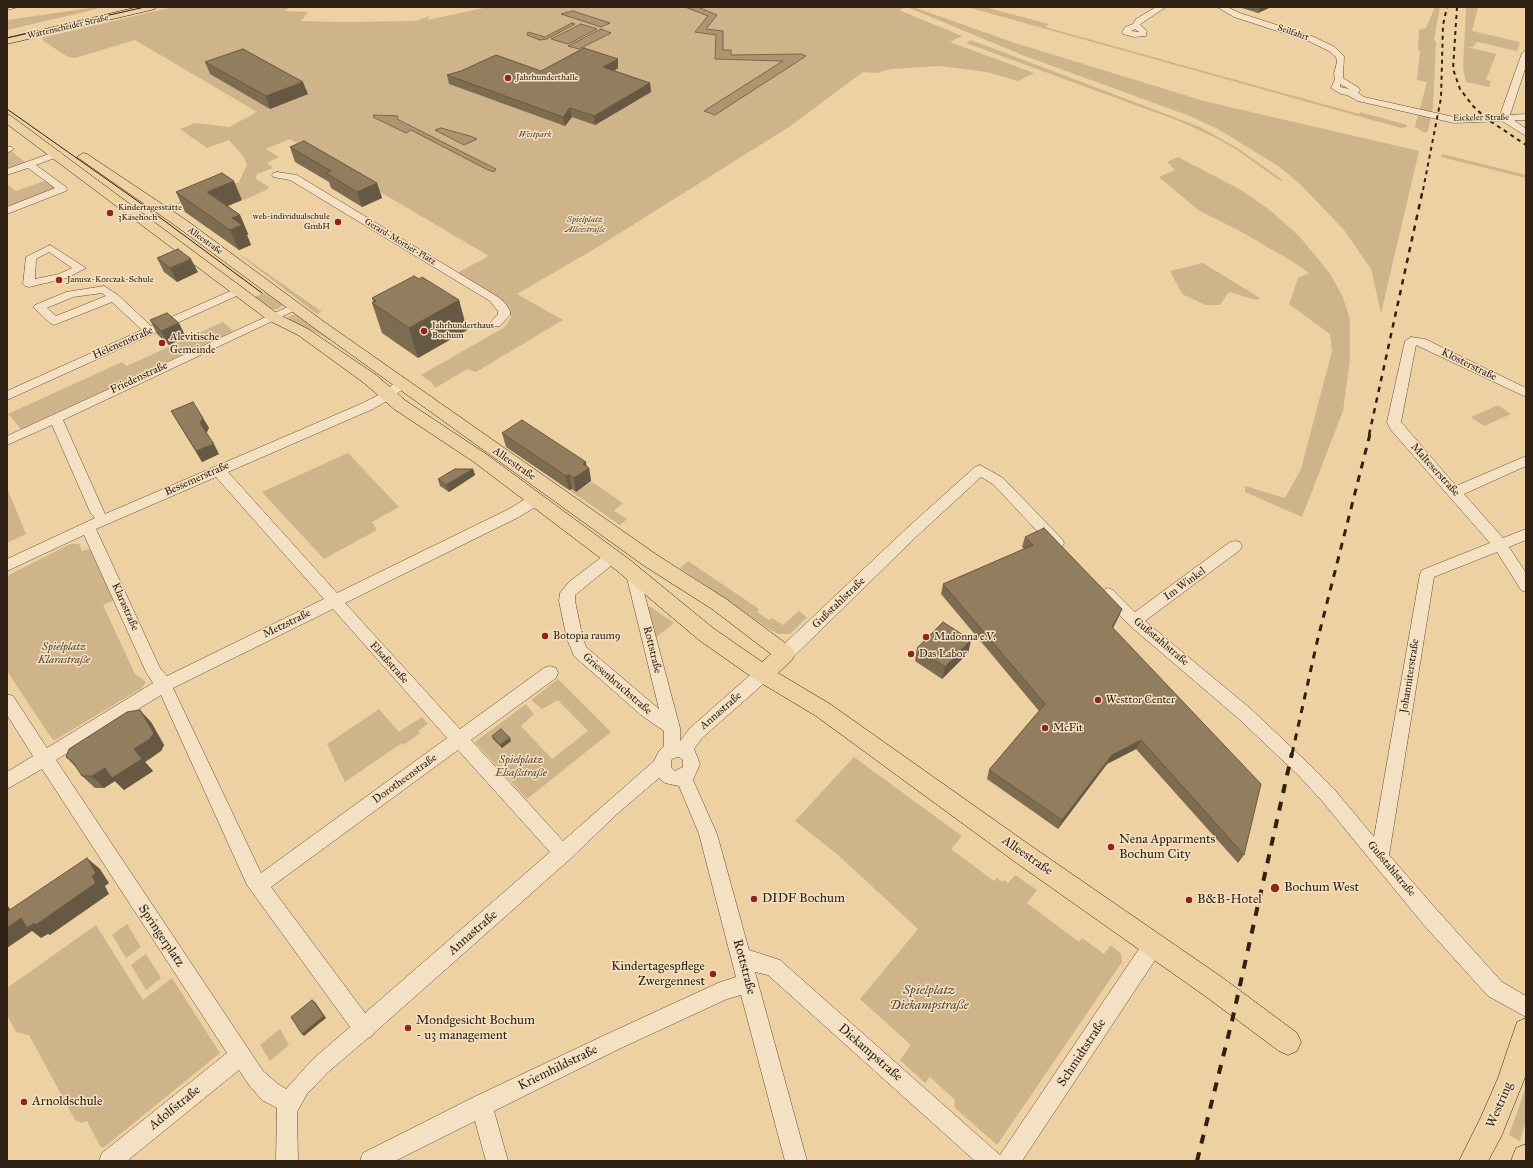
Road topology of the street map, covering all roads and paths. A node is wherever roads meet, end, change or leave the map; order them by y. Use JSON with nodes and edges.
{"nodes":[{"id":1,"x":14,"y":7,"type":"edge"},
{"id":2,"x":152,"y":7,"type":"edge"},
{"id":3,"x":1162,"y":7,"type":"edge"},
{"id":4,"x":1221,"y":7,"type":"edge"},
{"id":5,"x":7,"y":8,"type":"edge"},
{"id":6,"x":135,"y":8,"type":"edge"},
{"id":7,"x":1136,"y":26,"type":"dead end"},
{"id":8,"x":7,"y":36,"type":"edge"},
{"id":9,"x":7,"y":41,"type":"edge"},
{"id":10,"x":1526,"y":52,"type":"edge"},
{"id":11,"x":1436,"y":116,"type":"joint"},
{"id":12,"x":1526,"y":117,"type":"edge"},
{"id":13,"x":7,"y":118,"type":"edge"},
{"id":14,"x":1504,"y":118,"type":"junction"},
{"id":15,"x":1526,"y":134,"type":"edge"},
{"id":16,"x":72,"y":149,"type":"dead end"},
{"id":17,"x":57,"y":154,"type":"junction"},
{"id":18,"x":29,"y":164,"type":"junction"},
{"id":19,"x":7,"y":172,"type":"edge"},
{"id":20,"x":277,"y":175,"type":"dead end"},
{"id":21,"x":7,"y":210,"type":"edge"},
{"id":22,"x":63,"y":276,"type":"dead end"},
{"id":23,"x":239,"y":291,"type":"junction"},
{"id":24,"x":70,"y":294,"type":"junction"},
{"id":25,"x":114,"y":297,"type":"junction"},
{"id":26,"x":294,"y":307,"type":"junction"},
{"id":27,"x":273,"y":317,"type":"junction"},
{"id":28,"x":496,"y":323,"type":"dead end"},
{"id":29,"x":149,"y":331,"type":"junction"},
{"id":30,"x":1411,"y":341,"type":"joint"},
{"id":31,"x":402,"y":382,"type":"junction"},
{"id":32,"x":384,"y":392,"type":"junction"},
{"id":33,"x":1526,"y":393,"type":"edge"},
{"id":34,"x":7,"y":396,"type":"edge"},
{"id":35,"x":55,"y":418,"type":"junction"},
{"id":36,"x":7,"y":441,"type":"edge"},
{"id":37,"x":1526,"y":461,"type":"edge"},
{"id":38,"x":218,"y":470,"type":"junction"},
{"id":39,"x":1455,"y":492,"type":"junction"},
{"id":40,"x":535,"y":500,"type":"junction"},
{"id":41,"x":98,"y":514,"type":"junction"},
{"id":42,"x":88,"y":527,"type":"junction"},
{"id":43,"x":1526,"y":534,"type":"edge"},
{"id":44,"x":628,"y":544,"type":"junction"},
{"id":45,"x":1500,"y":544,"type":"junction"},
{"id":46,"x":1235,"y":546,"type":"dead end"},
{"id":47,"x":7,"y":554,"type":"edge"},
{"id":48,"x":1069,"y":555,"type":"edge"},
{"id":49,"x":612,"y":557,"type":"junction"},
{"id":50,"x":7,"y":565,"type":"edge"},
{"id":51,"x":633,"y":574,"type":"junction"},
{"id":52,"x":1096,"y":582,"type":"edge"},
{"id":53,"x":1526,"y":586,"type":"edge"},
{"id":54,"x":334,"y":601,"type":"junction"},
{"id":55,"x":1134,"y":621,"type":"junction"},
{"id":56,"x":785,"y":654,"type":"junction"},
{"id":57,"x":550,"y":673,"type":"dead end"},
{"id":58,"x":763,"y":674,"type":"junction"},
{"id":59,"x":164,"y":685,"type":"junction"},
{"id":60,"x":7,"y":701,"type":"edge"},
{"id":61,"x":672,"y":728,"type":"junction"},
{"id":62,"x":459,"y":740,"type":"junction"},
{"id":63,"x":678,"y":751,"type":"junction"},
{"id":64,"x":45,"y":758,"type":"junction"},
{"id":65,"x":661,"y":766,"type":"junction"},
{"id":66,"x":683,"y":776,"type":"junction"},
{"id":67,"x":7,"y":781,"type":"edge"},
{"id":68,"x":563,"y":854,"type":"junction"},
{"id":69,"x":1380,"y":856,"type":"junction"},
{"id":70,"x":259,"y":885,"type":"junction"},
{"id":71,"x":1154,"y":944,"type":"junction"},
{"id":72,"x":741,"y":958,"type":"junction"},
{"id":73,"x":748,"y":983,"type":"junction"},
{"id":74,"x":1526,"y":1007,"type":"edge"},
{"id":75,"x":365,"y":1029,"type":"junction"},
{"id":76,"x":1526,"y":1031,"type":"edge"},
{"id":77,"x":1288,"y":1042,"type":"dead end"},
{"id":78,"x":241,"y":1055,"type":"junction"},
{"id":79,"x":289,"y":1103,"type":"junction"},
{"id":80,"x":482,"y":1105,"type":"junction"},
{"id":81,"x":1477,"y":1159,"type":"edge"},
{"id":82,"x":110,"y":1161,"type":"edge"},
{"id":83,"x":287,"y":1161,"type":"edge"},
{"id":84,"x":371,"y":1161,"type":"edge"},
{"id":85,"x":497,"y":1161,"type":"edge"},
{"id":86,"x":796,"y":1161,"type":"edge"},
{"id":87,"x":992,"y":1161,"type":"edge"},
{"id":88,"x":1009,"y":1161,"type":"edge"}],
"edges":[{"from":1,"to":5,"type":"street"},
{"from":2,"to":6,"type":"main road","name":"Wattenscheider Straße"},
{"from":3,"to":7,"type":"street"},
{"from":4,"to":11,"type":"street","name":"Seilfahrt"},
{"from":6,"to":8,"type":"main road","name":"Wattenscheider Straße"},
{"from":6,"to":9,"type":"main road","name":"Wattenscheider Straße"},
{"from":10,"to":14,"type":"street"},
{"from":11,"to":14,"type":"street","name":"Eickeler Straße"},
{"from":12,"to":14,"type":"street","name":"Eickeler Straße"},
{"from":13,"to":17,"type":"main road","name":"Alleestraße"},
{"from":14,"to":15,"type":"street"},
{"from":16,"to":26,"type":"main road","name":"Alleestraße"},
{"from":17,"to":18,"type":"street"},
{"from":17,"to":23,"type":"main road","name":"Alleestraße"},
{"from":18,"to":19,"type":"street"},
{"from":18,"to":21,"type":"street"},
{"from":20,"to":28,"type":"street","name":"Gerard-Mortier-Platz"},
{"from":22,"to":24,"type":"street"},
{"from":23,"to":27,"type":"main road","name":"Alleestraße"},
{"from":23,"to":29,"type":"street","name":"Helenenstraße"},
{"from":24,"to":25,"type":"street"},
{"from":24,"to":25,"type":"street"},
{"from":25,"to":29,"type":"street"},
{"from":26,"to":27,"type":"street","name":"Friedenstraße"},
{"from":26,"to":31,"type":"main road","name":"Alleestraße"},
{"from":27,"to":32,"type":"main road","name":"Alleestraße"},
{"from":27,"to":35,"type":"street","name":"Friedenstraße"},
{"from":29,"to":34,"type":"street","name":"Helenenstraße"},
{"from":30,"to":33,"type":"street","name":"Klosterstraße"},
{"from":30,"to":39,"type":"street","name":"Malteserstraße"},
{"from":31,"to":32,"type":"street"},
{"from":31,"to":44,"type":"main road","name":"Alleestraße"},
{"from":32,"to":38,"type":"street","name":"Bessemerstraße"},
{"from":32,"to":40,"type":"main road","name":"Alleestraße"},
{"from":32,"to":41,"type":"street","name":"Bessemerstraße"},
{"from":35,"to":36,"type":"street","name":"Friedenstraße"},
{"from":35,"to":41,"type":"street"},
{"from":37,"to":39,"type":"street"},
{"from":38,"to":42,"type":"street","name":"Bessemerstraße"},
{"from":38,"to":54,"type":"street","name":"Elsaßstraße"},
{"from":39,"to":45,"type":"street","name":"Malteserstraße"},
{"from":40,"to":49,"type":"main road","name":"Alleestraße"},
{"from":40,"to":54,"type":"street","name":"Metzstraße"},
{"from":41,"to":47,"type":"street","name":"Bessemerstraße"},
{"from":42,"to":50,"type":"street","name":"Bessemerstraße"},
{"from":42,"to":59,"type":"street","name":"Klarastraße"},
{"from":43,"to":45,"type":"street"},
{"from":44,"to":49,"type":"main road"},
{"from":44,"to":56,"type":"main road","name":"Alleestraße"},
{"from":45,"to":53,"type":"street","name":"Malteserstraße"},
{"from":45,"to":69,"type":"street","name":"Johanniterstraße"},
{"from":46,"to":55,"type":"street","name":"Im Winkel"},
{"from":48,"to":56,"type":"street","name":"Gußstahlstraße"},
{"from":49,"to":51,"type":"main road","name":"Alleestraße"},
{"from":49,"to":61,"type":"street","name":"Griesenbruchstraße"},
{"from":51,"to":58,"type":"main road","name":"Alleestraße"},
{"from":51,"to":61,"type":"street","name":"Rottstraße"},
{"from":52,"to":55,"type":"street","name":"Gußstahlstraße"},
{"from":54,"to":59,"type":"street","name":"Metzstraße"},
{"from":54,"to":62,"type":"street","name":"Elsaßstraße"},
{"from":55,"to":69,"type":"street","name":"Gußstahlstraße"},
{"from":56,"to":58,"type":"main road"},
{"from":57,"to":62,"type":"street","name":"Dorotheenstraße"},
{"from":58,"to":63,"type":"street","name":"Annastraße"},
{"from":58,"to":71,"type":"main road","name":"Alleestraße"},
{"from":59,"to":64,"type":"street","name":"Metzstraße"},
{"from":59,"to":70,"type":"street"},
{"from":60,"to":64,"type":"street","name":"Springerplatz"},
{"from":61,"to":63,"type":"street","name":"Rottstraße"},
{"from":62,"to":68,"type":"street","name":"Elsaßstraße"},
{"from":62,"to":70,"type":"street","name":"Dorotheenstraße"},
{"from":63,"to":65,"type":"street"},
{"from":63,"to":66,"type":"street","name":"Rottstraße"},
{"from":64,"to":67,"type":"street","name":"Metzstraße"},
{"from":64,"to":78,"type":"street","name":"Springerplatz"},
{"from":65,"to":66,"type":"street"},
{"from":65,"to":68,"type":"street","name":"Annastraße"},
{"from":66,"to":72,"type":"street","name":"Rottstraße"},
{"from":68,"to":75,"type":"street","name":"Annastraße"},
{"from":69,"to":74,"type":"street","name":"Gußstahlstraße"},
{"from":70,"to":75,"type":"street"},
{"from":71,"to":77,"type":"main road","name":"Alleestraße"},
{"from":71,"to":88,"type":"street","name":"Schmidtstraße"},
{"from":72,"to":73,"type":"street","name":"Rottstraße"},
{"from":72,"to":87,"type":"street","name":"Diekampstraße"},
{"from":73,"to":80,"type":"street","name":"Kriemhildstraße"},
{"from":73,"to":86,"type":"street","name":"Rottstraße"},
{"from":75,"to":79,"type":"street","name":"Annastraße"},
{"from":76,"to":81,"type":"main road","name":"Westring"},
{"from":78,"to":79,"type":"street","name":"Springerplatz"},
{"from":78,"to":82,"type":"street","name":"Adolfstraße"},
{"from":79,"to":83,"type":"street"},
{"from":80,"to":84,"type":"street","name":"Kriemhildstraße"},
{"from":80,"to":85,"type":"street"}]}
